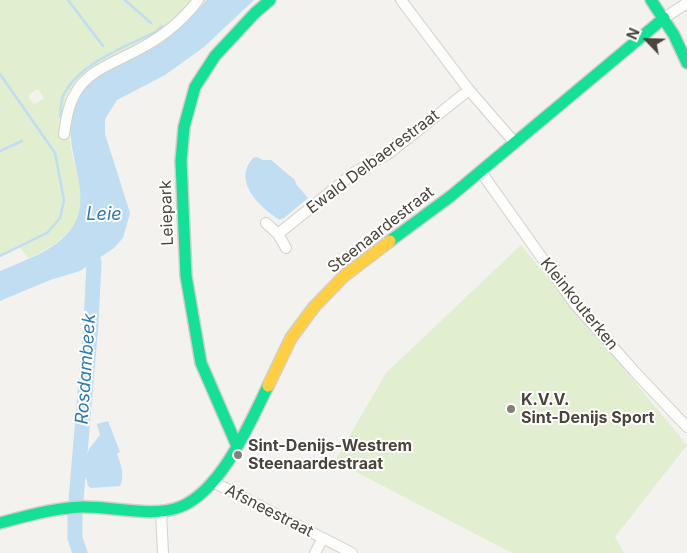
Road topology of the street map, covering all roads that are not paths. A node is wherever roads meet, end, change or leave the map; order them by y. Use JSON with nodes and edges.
{"nodes":[{"id":1,"x":198,"y":0,"type":"edge"},
{"id":2,"x":270,"y":0,"type":"edge"},
{"id":3,"x":401,"y":0,"type":"edge"},
{"id":4,"x":651,"y":0,"type":"edge"},
{"id":5,"x":687,"y":3,"type":"edge"},
{"id":6,"x":664,"y":18,"type":"junction"},
{"id":7,"x":687,"y":63,"type":"edge"},
{"id":8,"x":469,"y":90,"type":"junction"},
{"id":9,"x":64,"y":134,"type":"dead end"},
{"id":10,"x":515,"y":143,"type":"junction"},
{"id":11,"x":481,"y":172,"type":"junction"},
{"id":12,"x":266,"y":223,"type":"dead end"},
{"id":13,"x":278,"y":234,"type":"junction"},
{"id":14,"x":286,"y":248,"type":"dead end"},
{"id":15,"x":687,"y":427,"type":"edge"},
{"id":16,"x":237,"y":446,"type":"junction"},
{"id":17,"x":213,"y":482,"type":"junction"},
{"id":18,"x":161,"y":511,"type":"junction"},
{"id":19,"x":0,"y":523,"type":"edge"},
{"id":20,"x":323,"y":538,"type":"junction"},
{"id":21,"x":163,"y":553,"type":"edge"},
{"id":22,"x":315,"y":553,"type":"edge"},
{"id":23,"x":352,"y":553,"type":"edge"}],
"edges":[{"from":1,"to":9,"type":"street"},
{"from":2,"to":16,"type":"street","name":"Leiepark"},
{"from":3,"to":8,"type":"street"},
{"from":4,"to":6,"type":"street"},
{"from":5,"to":6,"type":"street","name":"Steenaardestraat"},
{"from":6,"to":7,"type":"street"},
{"from":6,"to":10,"type":"street","name":"Steenaardestraat"},
{"from":8,"to":10,"type":"street"},
{"from":8,"to":13,"type":"street","name":"Ewald Delbaerestraat"},
{"from":10,"to":11,"type":"street","name":"Steenaardestraat"},
{"from":11,"to":15,"type":"street","name":"Kleinkouterken"},
{"from":11,"to":16,"type":"street","name":"Steenaardestraat"},
{"from":12,"to":13,"type":"street"},
{"from":13,"to":14,"type":"street"},
{"from":16,"to":17,"type":"street","name":"Steenaardestraat"},
{"from":17,"to":18,"type":"street","name":"Steenaardestraat"},
{"from":17,"to":20,"type":"street","name":"Afsneestraat"},
{"from":18,"to":19,"type":"street","name":"Steenaardestraat"},
{"from":18,"to":21,"type":"street"},
{"from":20,"to":22,"type":"street"},
{"from":20,"to":23,"type":"street","name":"Afsneestraat"}]}
